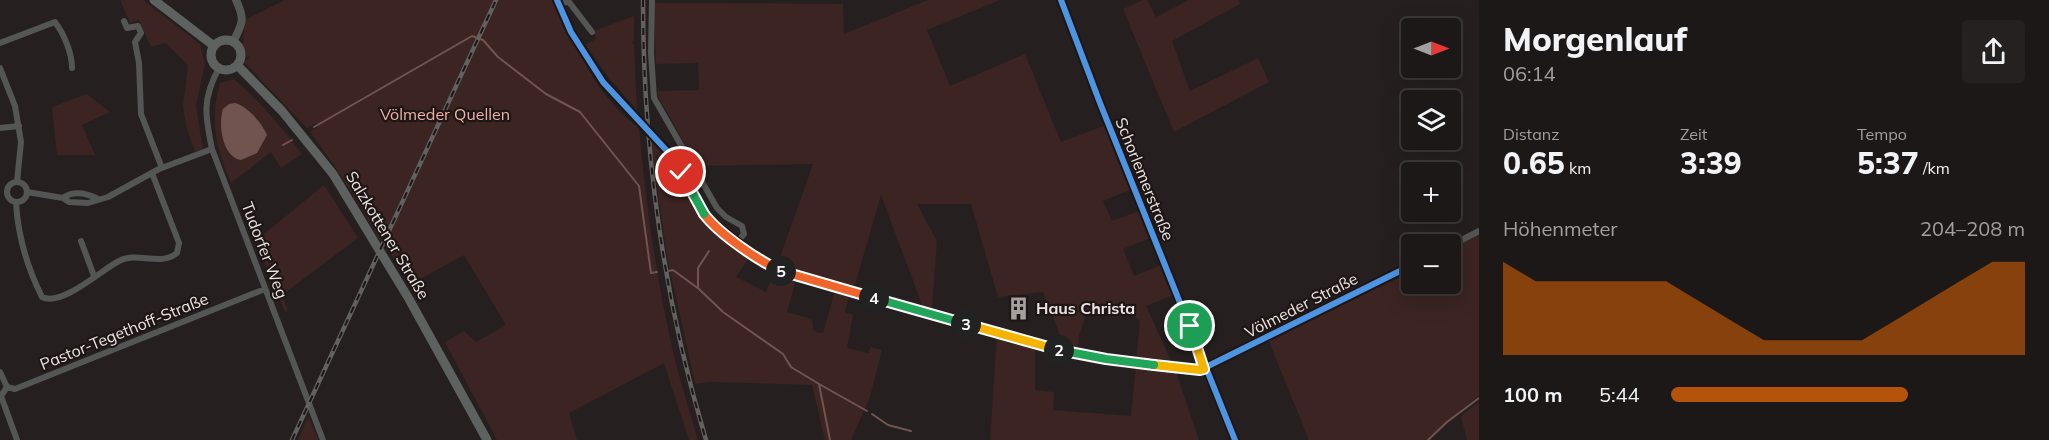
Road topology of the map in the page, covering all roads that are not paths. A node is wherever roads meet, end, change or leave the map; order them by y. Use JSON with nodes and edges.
{"nodes":[{"id":1,"x":154,"y":0,"type":"edge"},
{"id":2,"x":236,"y":0,"type":"edge"},
{"id":3,"x":652,"y":0,"type":"edge"},
{"id":4,"x":1061,"y":0,"type":"edge"},
{"id":5,"x":557,"y":1,"type":"edge"},
{"id":6,"x":124,"y":21,"type":"dead end"},
{"id":7,"x":592,"y":32,"type":"dead end"},
{"id":8,"x":233,"y":42,"type":"junction"},
{"id":9,"x":0,"y":43,"type":"edge"},
{"id":10,"x":214,"y":46,"type":"junction"},
{"id":11,"x":237,"y":65,"type":"junction"},
{"id":12,"x":0,"y":68,"type":"edge"},
{"id":13,"x":219,"y":68,"type":"junction"},
{"id":14,"x":72,"y":69,"type":"dead end"},
{"id":15,"x":19,"y":126,"type":"junction"},
{"id":16,"x":0,"y":128,"type":"edge"},
{"id":17,"x":212,"y":149,"type":"junction"},
{"id":18,"x":162,"y":168,"type":"junction"},
{"id":19,"x":152,"y":173,"type":"junction"},
{"id":20,"x":17,"y":182,"type":"junction"},
{"id":21,"x":3,"y":191,"type":"edge"},
{"id":22,"x":27,"y":192,"type":"junction"},
{"id":23,"x":16,"y":203,"type":"junction"},
{"id":24,"x":1479,"y":231,"type":"edge"},
{"id":25,"x":1461,"y":240,"type":"edge"},
{"id":26,"x":81,"y":242,"type":"dead end"},
{"id":27,"x":737,"y":242,"type":"junction"},
{"id":28,"x":1401,"y":270,"type":"edge"},
{"id":29,"x":94,"y":276,"type":"junction"},
{"id":30,"x":265,"y":289,"type":"junction"},
{"id":31,"x":1204,"y":369,"type":"junction"},
{"id":32,"x":0,"y":372,"type":"edge"},
{"id":33,"x":7,"y":387,"type":"junction"},
{"id":34,"x":0,"y":396,"type":"edge"},
{"id":35,"x":18,"y":440,"type":"edge"},
{"id":36,"x":323,"y":440,"type":"edge"},
{"id":37,"x":487,"y":440,"type":"edge"},
{"id":38,"x":1234,"y":440,"type":"edge"}],
"edges":[{"from":1,"to":10,"type":"main road"},
{"from":2,"to":8,"type":"main road"},
{"from":3,"to":27,"type":"street"},
{"from":4,"to":31,"type":"street","name":"Schorlemerstraße"},
{"from":5,"to":7,"type":"street"},
{"from":5,"to":27,"type":"street"},
{"from":6,"to":18,"type":"street"},
{"from":8,"to":10,"type":"main road"},
{"from":8,"to":11,"type":"main road"},
{"from":9,"to":14,"type":"street"},
{"from":10,"to":13,"type":"main road"},
{"from":11,"to":13,"type":"main road"},
{"from":11,"to":37,"type":"main road","name":"Salzkottener Straße"},
{"from":12,"to":15,"type":"street"},
{"from":13,"to":17,"type":"street","name":"Tudorfer Weg"},
{"from":15,"to":16,"type":"street"},
{"from":15,"to":20,"type":"street"},
{"from":17,"to":18,"type":"street"},
{"from":17,"to":30,"type":"street","name":"Tudorfer Weg"},
{"from":18,"to":19,"type":"street"},
{"from":19,"to":22,"type":"street"},
{"from":19,"to":29,"type":"street"},
{"from":20,"to":21,"type":"street"},
{"from":20,"to":22,"type":"street"},
{"from":21,"to":23,"type":"street"},
{"from":22,"to":23,"type":"street"},
{"from":23,"to":29,"type":"street"},
{"from":24,"to":25,"type":"street"},
{"from":26,"to":29,"type":"street"},
{"from":27,"to":31,"type":"street"},
{"from":28,"to":31,"type":"street","name":"Völmeder Straße"},
{"from":30,"to":33,"type":"street","name":"Pastor-Tegethoff-Straße"},
{"from":30,"to":36,"type":"street","name":"Tudorfer Weg"},
{"from":31,"to":38,"type":"street","name":"Schorlemerstraße"},
{"from":32,"to":33,"type":"street"},
{"from":33,"to":34,"type":"street"},
{"from":34,"to":35,"type":"street"}]}
